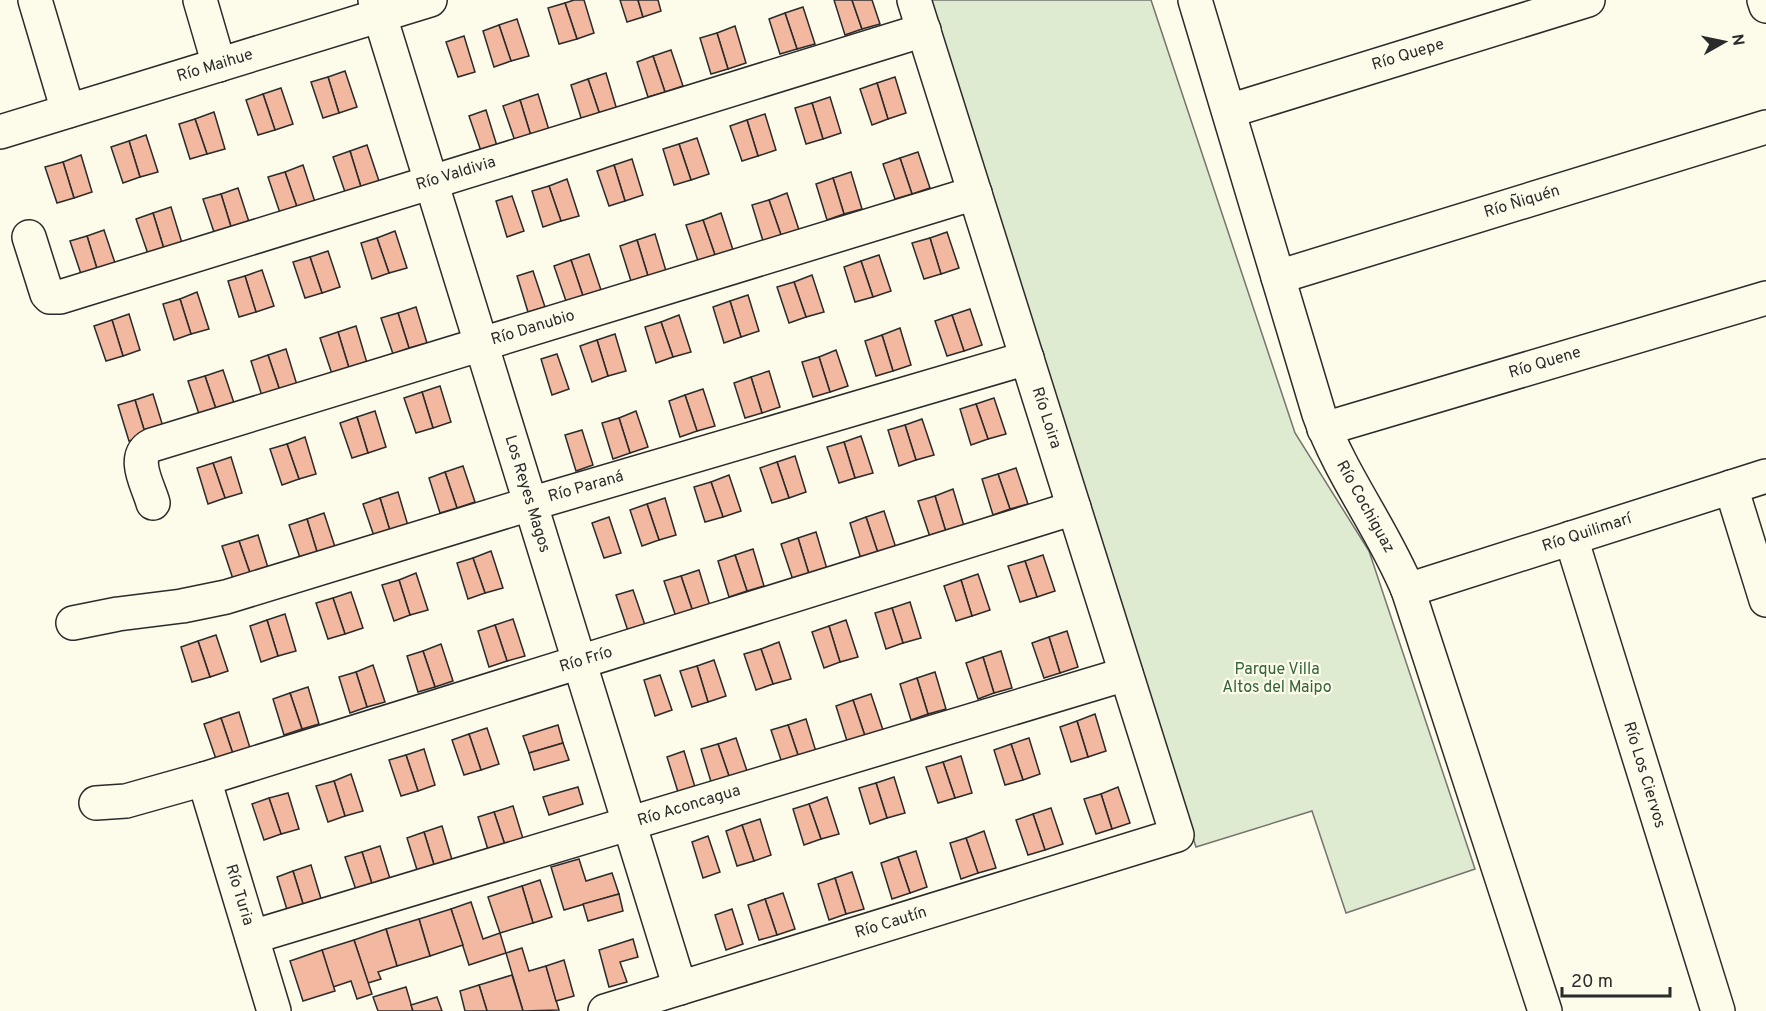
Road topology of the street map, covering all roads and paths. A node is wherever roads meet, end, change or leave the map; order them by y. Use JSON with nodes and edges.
{"nodes":[{"id":1,"x":35,"y":0,"type":"edge"},
{"id":2,"x":200,"y":0,"type":"edge"},
{"id":3,"x":430,"y":0,"type":"edge"},
{"id":4,"x":1195,"y":0,"type":"edge"},
{"id":5,"x":1588,"y":0,"type":"edge"},
{"id":6,"x":1764,"y":0,"type":"edge"},
{"id":7,"x":1766,"y":6,"type":"edge"},
{"id":8,"x":378,"y":8,"type":"edge"},
{"id":9,"x":919,"y":15,"type":"edge"},
{"id":10,"x":219,"y":64,"type":"junction"},
{"id":11,"x":68,"y":111,"type":"junction"},
{"id":12,"x":1229,"y":111,"type":"junction"},
{"id":13,"x":1766,"y":127,"type":"edge"},
{"id":14,"x":0,"y":132,"type":"edge"},
{"id":15,"x":431,"y":182,"type":"junction"},
{"id":16,"x":975,"y":193,"type":"junction"},
{"id":17,"x":28,"y":237,"type":"dead end"},
{"id":18,"x":1278,"y":277,"type":"junction"},
{"id":19,"x":1766,"y":298,"type":"edge"},
{"id":20,"x":481,"y":344,"type":"junction"},
{"id":21,"x":1027,"y":358,"type":"junction"},
{"id":22,"x":1324,"y":429,"type":"junction"},
{"id":23,"x":1766,"y":476,"type":"edge"},
{"id":24,"x":1731,"y":487,"type":"junction"},
{"id":25,"x":153,"y":503,"type":"dead end"},
{"id":26,"x":530,"y":504,"type":"junction"},
{"id":27,"x":1074,"y":508,"type":"junction"},
{"id":28,"x":1571,"y":538,"type":"junction"},
{"id":29,"x":1408,"y":590,"type":"junction"},
{"id":30,"x":1766,"y":600,"type":"edge"},
{"id":31,"x":73,"y":623,"type":"dead end"},
{"id":32,"x":580,"y":662,"type":"junction"},
{"id":33,"x":1126,"y":674,"type":"junction"},
{"id":34,"x":204,"y":779,"type":"junction"},
{"id":35,"x":96,"y":802,"type":"dead end"},
{"id":36,"x":629,"y":824,"type":"junction"},
{"id":37,"x":1178,"y":835,"type":"joint"},
{"id":38,"x":252,"y":937,"type":"junction"},
{"id":39,"x":680,"y":988,"type":"junction"},
{"id":40,"x":274,"y":1011,"type":"edge"},
{"id":41,"x":605,"y":1011,"type":"edge"},
{"id":42,"x":1545,"y":1011,"type":"edge"},
{"id":43,"x":1718,"y":1011,"type":"edge"}],
"edges":[{"from":1,"to":11,"type":"street"},
{"from":2,"to":10,"type":"street"},
{"from":3,"to":8,"type":"street","name":"Río Maihue"},
{"from":4,"to":12,"type":"street","name":"Río Cochiguaz"},
{"from":5,"to":12,"type":"street","name":"Río Quepe"},
{"from":6,"to":7,"type":"street"},
{"from":8,"to":10,"type":"street","name":"Río Maihue"},
{"from":8,"to":15,"type":"street","name":"Los Reyes Magos"},
{"from":9,"to":15,"type":"street","name":"Río Valdivia"},
{"from":9,"to":16,"type":"street","name":"Río Loira"},
{"from":10,"to":11,"type":"street","name":"Río Maihue"},
{"from":11,"to":14,"type":"street","name":"Río Maihue"},
{"from":12,"to":18,"type":"street","name":"Río Cochiguaz"},
{"from":13,"to":18,"type":"street","name":"Río Ñiquén"},
{"from":15,"to":17,"type":"street","name":"Río Valdivia"},
{"from":15,"to":20,"type":"street","name":"Los Reyes Magos"},
{"from":16,"to":20,"type":"street","name":"Río Danubio"},
{"from":16,"to":21,"type":"street","name":"Río Loira"},
{"from":18,"to":22,"type":"street","name":"Río Cochiguaz"},
{"from":19,"to":22,"type":"street","name":"Río Quene"},
{"from":20,"to":25,"type":"street","name":"Río Danubio"},
{"from":20,"to":26,"type":"street","name":"Los Reyes Magos"},
{"from":21,"to":26,"type":"street","name":"Río Paraná"},
{"from":21,"to":27,"type":"street","name":"Río Loira"},
{"from":22,"to":29,"type":"street","name":"Río Cochiguaz"},
{"from":23,"to":24,"type":"street","name":"Río Quilimarí"},
{"from":24,"to":28,"type":"street","name":"Río Quilimarí"},
{"from":24,"to":30,"type":"street"},
{"from":26,"to":31,"type":"street","name":"Río Paraná"},
{"from":26,"to":32,"type":"street","name":"Los Reyes Magos"},
{"from":27,"to":32,"type":"street","name":"Río Frío"},
{"from":27,"to":33,"type":"street","name":"Río Loira"},
{"from":28,"to":29,"type":"street","name":"Río Quilimarí"},
{"from":28,"to":43,"type":"street","name":"Río Los Ciervos"},
{"from":29,"to":42,"type":"street","name":"Río Cochiguaz"},
{"from":32,"to":34,"type":"street","name":"Río Frío"},
{"from":32,"to":36,"type":"street","name":"Los Reyes Magos"},
{"from":33,"to":36,"type":"street","name":"Río Aconcagua"},
{"from":33,"to":37,"type":"street","name":"Río Loira"},
{"from":34,"to":35,"type":"street","name":"Río Frío"},
{"from":34,"to":38,"type":"street","name":"Río Turia"},
{"from":36,"to":38,"type":"street","name":"Río Aconcagua"},
{"from":36,"to":39,"type":"street","name":"Los Reyes Magos"},
{"from":37,"to":39,"type":"street","name":"Río Cautín"},
{"from":38,"to":40,"type":"street","name":"Río Turia"},
{"from":39,"to":41,"type":"street","name":"Río Cautín"}]}
